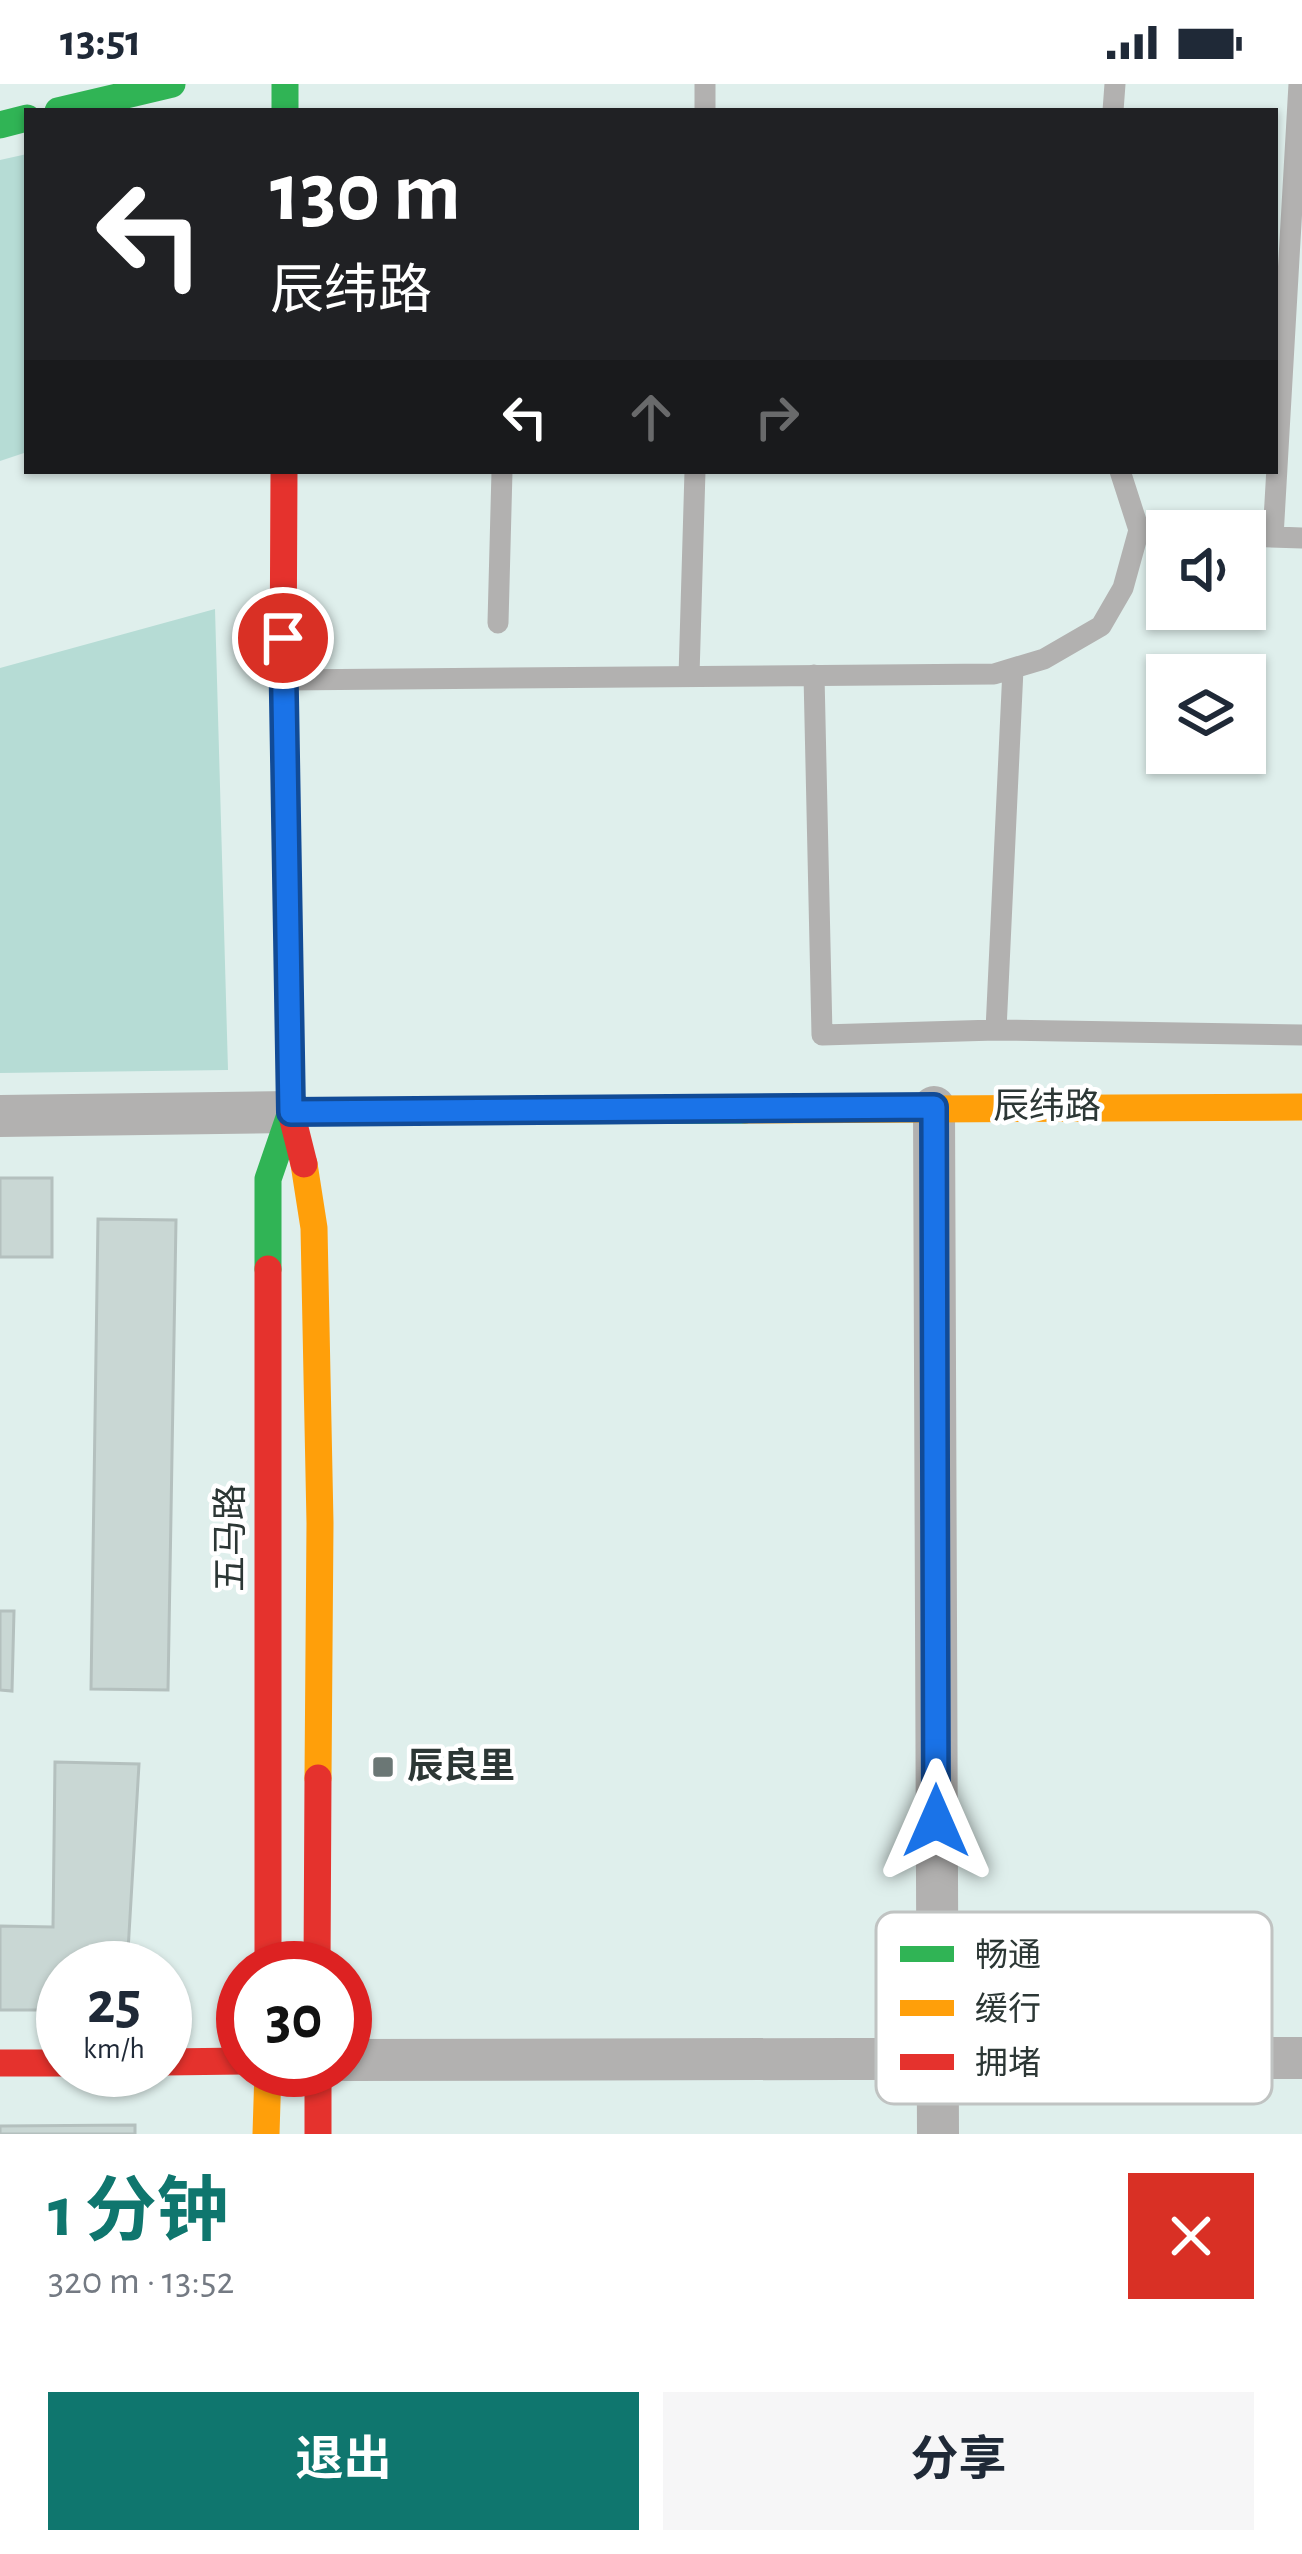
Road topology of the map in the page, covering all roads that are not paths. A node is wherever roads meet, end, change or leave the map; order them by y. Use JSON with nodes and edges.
{"nodes":[{"id":1,"x":172,"y":84,"type":"edge"},
{"id":2,"x":1299,"y":84,"type":"edge"},
{"id":3,"x":71,"y":108,"type":"edge"},
{"id":4,"x":1278,"y":450,"type":"edge"},
{"id":5,"x":284,"y":474,"type":"edge"},
{"id":6,"x":502,"y":474,"type":"edge"},
{"id":7,"x":695,"y":474,"type":"edge"},
{"id":8,"x":1121,"y":474,"type":"edge"},
{"id":9,"x":1277,"y":474,"type":"edge"},
{"id":10,"x":1139,"y":530,"type":"junction"},
{"id":11,"x":1146,"y":530,"type":"edge"},
{"id":12,"x":1266,"y":537,"type":"edge"},
{"id":13,"x":1273,"y":537,"type":"junction"},
{"id":14,"x":1302,"y":538,"type":"edge"},
{"id":15,"x":497,"y":623,"type":"dead end"},
{"id":16,"x":1013,"y":669,"type":"junction"},
{"id":17,"x":814,"y":675,"type":"junction"},
{"id":18,"x":689,"y":676,"type":"junction"},
{"id":19,"x":283,"y":680,"type":"junction"},
{"id":20,"x":996,"y":1030,"type":"junction"},
{"id":21,"x":1302,"y":1034,"type":"edge"},
{"id":22,"x":934,"y":1107,"type":"junction"},
{"id":23,"x":1302,"y":1107,"type":"edge"},
{"id":24,"x":291,"y":1112,"type":"junction"},
{"id":25,"x":0,"y":1116,"type":"edge"},
{"id":26,"x":937,"y":1912,"type":"edge"},
{"id":27,"x":317,"y":1927,"type":"junction"},
{"id":28,"x":268,"y":1941,"type":"edge"},
{"id":29,"x":314,"y":1941,"type":"edge"},
{"id":30,"x":317,"y":1941,"type":"edge"},
{"id":31,"x":216,"y":2055,"type":"edge"},
{"id":32,"x":1272,"y":2059,"type":"edge"},
{"id":33,"x":1302,"y":2059,"type":"edge"},
{"id":34,"x":372,"y":2060,"type":"edge"},
{"id":35,"x":876,"y":2060,"type":"edge"},
{"id":36,"x":192,"y":2061,"type":"edge"},
{"id":37,"x":198,"y":2061,"type":"junction"},
{"id":38,"x":216,"y":2061,"type":"edge"},
{"id":39,"x":0,"y":2063,"type":"edge"},
{"id":40,"x":36,"y":2063,"type":"edge"},
{"id":41,"x":267,"y":2097,"type":"edge"},
{"id":42,"x":318,"y":2097,"type":"edge"},
{"id":43,"x":938,"y":2104,"type":"edge"},
{"id":44,"x":266,"y":2134,"type":"edge"},
{"id":45,"x":318,"y":2134,"type":"edge"},
{"id":46,"x":938,"y":2134,"type":"edge"}],
"edges":[{"from":1,"to":3,"type":"main road"},
{"from":2,"to":4,"type":"lane"},
{"from":5,"to":19,"type":"main road","name":"五马路"},
{"from":6,"to":15,"type":"lane"},
{"from":7,"to":18,"type":"lane"},
{"from":8,"to":10,"type":"lane"},
{"from":9,"to":13,"type":"lane"},
{"from":10,"to":11,"type":"lane"},
{"from":10,"to":16,"type":"lane"},
{"from":12,"to":13,"type":"lane"},
{"from":13,"to":14,"type":"lane"},
{"from":16,"to":17,"type":"lane"},
{"from":16,"to":20,"type":"lane"},
{"from":17,"to":18,"type":"lane"},
{"from":17,"to":20,"type":"lane"},
{"from":18,"to":19,"type":"lane"},
{"from":19,"to":24,"type":"main road","name":"五马路"},
{"from":20,"to":21,"type":"lane"},
{"from":22,"to":23,"type":"main road","name":"辰纬路"},
{"from":22,"to":24,"type":"main road","name":"辰纬路"},
{"from":22,"to":26,"type":"street"},
{"from":24,"to":25,"type":"street","name":"辰纬路"},
{"from":24,"to":27,"type":"main road","name":"五马路"},
{"from":24,"to":28,"type":"main road","name":"五马路"},
{"from":27,"to":29,"type":"main road"},
{"from":27,"to":30,"type":"main road","name":"五马路"},
{"from":31,"to":37,"type":"main road"},
{"from":32,"to":33,"type":"street"},
{"from":34,"to":35,"type":"street"},
{"from":36,"to":37,"type":"main road"},
{"from":37,"to":38,"type":"main road"},
{"from":39,"to":40,"type":"main road"},
{"from":41,"to":44,"type":"main road"},
{"from":42,"to":45,"type":"main road"},
{"from":43,"to":46,"type":"street"}]}
